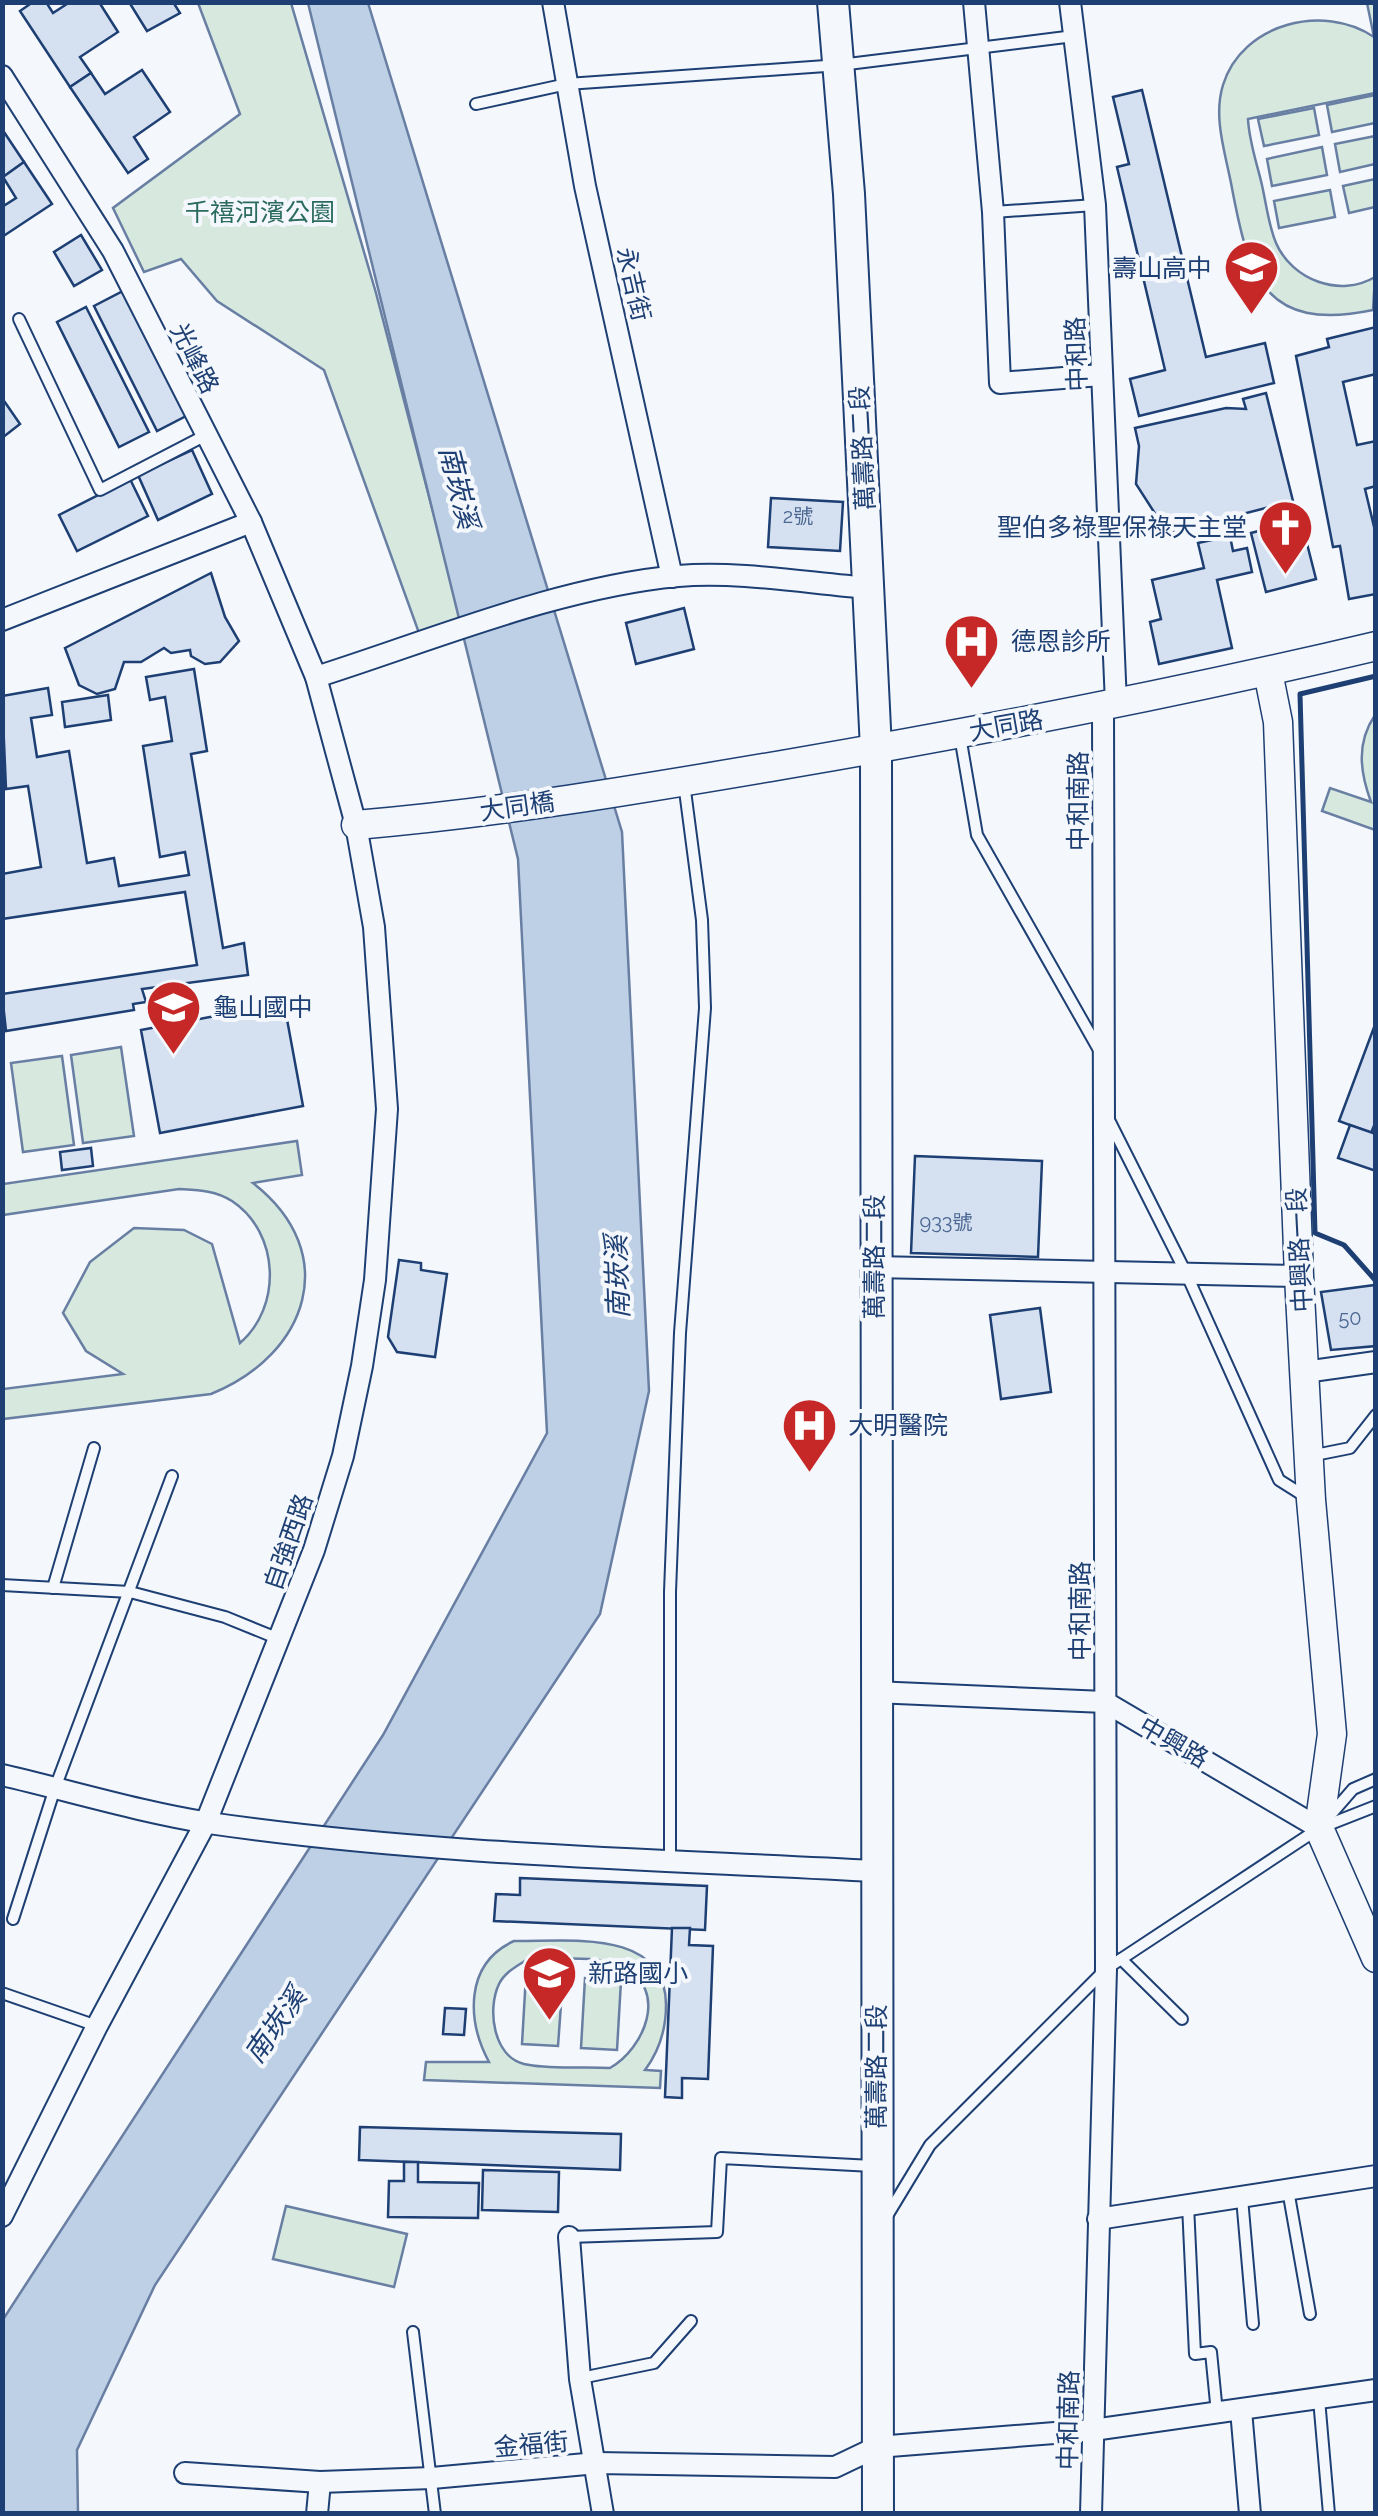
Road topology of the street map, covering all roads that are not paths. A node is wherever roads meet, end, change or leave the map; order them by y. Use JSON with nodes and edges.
{"nodes":[{"id":1,"x":553,"y":2,"type":"edge"},
{"id":2,"x":832,"y":2,"type":"edge"},
{"id":3,"x":974,"y":2,"type":"edge"},
{"id":4,"x":1070,"y":2,"type":"edge"},
{"id":5,"x":1074,"y":36,"type":"junction"},
{"id":6,"x":979,"y":48,"type":"junction"},
{"id":7,"x":840,"y":65,"type":"junction"},
{"id":8,"x":2,"y":76,"type":"edge"},
{"id":9,"x":567,"y":84,"type":"junction"},
{"id":10,"x":476,"y":104,"type":"dead end"},
{"id":11,"x":1094,"y":205,"type":"junction"},
{"id":12,"x":993,"y":212,"type":"junction"},
{"id":13,"x":19,"y":319,"type":"dead end"},
{"id":14,"x":1102,"y":375,"type":"junction"},
{"id":15,"x":206,"y":434,"type":"junction"},
{"id":16,"x":251,"y":522,"type":"junction"},
{"id":17,"x":672,"y":577,"type":"junction"},
{"id":18,"x":869,"y":588,"type":"junction"},
{"id":19,"x":2,"y":620,"type":"edge"},
{"id":20,"x":1376,"y":646,"type":"edge"},
{"id":21,"x":1268,"y":672,"type":"junction"},
{"id":22,"x":316,"y":678,"type":"junction"},
{"id":23,"x":1110,"y":706,"type":"junction"},
{"id":24,"x":959,"y":734,"type":"junction"},
{"id":25,"x":876,"y":749,"type":"junction"},
{"id":26,"x":684,"y":782,"type":"junction"},
{"id":27,"x":633,"y":790,"type":"joint"},
{"id":28,"x":356,"y":825,"type":"junction"},
{"id":29,"x":1102,"y":1055,"type":"junction"},
{"id":30,"x":1104,"y":1111,"type":"junction"},
{"id":31,"x":874,"y":1267,"type":"junction"},
{"id":32,"x":1104,"y":1271,"type":"junction"},
{"id":33,"x":1186,"y":1273,"type":"junction"},
{"id":34,"x":1299,"y":1276,"type":"junction"},
{"id":35,"x":1376,"y":1362,"type":"edge"},
{"id":36,"x":1305,"y":1372,"type":"junction"},
{"id":37,"x":1376,"y":1415,"type":"edge"},
{"id":38,"x":94,"y":1448,"type":"dead end"},
{"id":39,"x":1309,"y":1456,"type":"junction"},
{"id":40,"x":172,"y":1476,"type":"dead end"},
{"id":41,"x":1311,"y":1500,"type":"junction"},
{"id":42,"x":2,"y":1585,"type":"edge"},
{"id":43,"x":53,"y":1588,"type":"junction"},
{"id":44,"x":130,"y":1592,"type":"junction"},
{"id":45,"x":281,"y":1640,"type":"junction"},
{"id":46,"x":874,"y":1692,"type":"junction"},
{"id":47,"x":1106,"y":1702,"type":"junction"},
{"id":48,"x":2,"y":1775,"type":"edge"},
{"id":49,"x":1376,"y":1779,"type":"edge"},
{"id":50,"x":56,"y":1788,"type":"junction"},
{"id":51,"x":1376,"y":1806,"type":"edge"},
{"id":52,"x":206,"y":1822,"type":"junction"},
{"id":53,"x":1319,"y":1828,"type":"junction"},
{"id":54,"x":670,"y":1860,"type":"junction"},
{"id":55,"x":875,"y":1871,"type":"junction"},
{"id":56,"x":13,"y":1919,"type":"dead end"},
{"id":57,"x":1376,"y":1958,"type":"edge"},
{"id":58,"x":1114,"y":1964,"type":"junction"},
{"id":59,"x":2,"y":1992,"type":"edge"},
{"id":60,"x":1182,"y":2019,"type":"dead end"},
{"id":61,"x":97,"y":2026,"type":"junction"},
{"id":62,"x":876,"y":2166,"type":"junction"},
{"id":63,"x":1376,"y":2176,"type":"edge"},
{"id":64,"x":1288,"y":2190,"type":"junction"},
{"id":65,"x":1242,"y":2197,"type":"junction"},
{"id":66,"x":1188,"y":2205,"type":"junction"},
{"id":67,"x":3,"y":2213,"type":"edge"},
{"id":68,"x":1098,"y":2219,"type":"junction"},
{"id":69,"x":876,"y":2232,"type":"junction"},
{"id":70,"x":570,"y":2238,"type":"joint"},
{"id":71,"x":1310,"y":2314,"type":"dead end"},
{"id":72,"x":691,"y":2321,"type":"dead end"},
{"id":73,"x":1253,"y":2324,"type":"dead end"},
{"id":74,"x":413,"y":2332,"type":"dead end"},
{"id":75,"x":580,"y":2378,"type":"junction"},
{"id":76,"x":1376,"y":2390,"type":"edge"},
{"id":77,"x":1319,"y":2399,"type":"junction"},
{"id":78,"x":1241,"y":2410,"type":"junction"},
{"id":79,"x":1217,"y":2414,"type":"junction"},
{"id":80,"x":1093,"y":2430,"type":"junction"},
{"id":81,"x":877,"y":2447,"type":"junction"},
{"id":82,"x":598,"y":2463,"type":"junction"},
{"id":83,"x":184,"y":2473,"type":"dead end"},
{"id":84,"x":432,"y":2478,"type":"junction"},
{"id":85,"x":320,"y":2482,"type":"junction"},
{"id":86,"x":318,"y":2514,"type":"edge"},
{"id":87,"x":435,"y":2514,"type":"edge"},
{"id":88,"x":603,"y":2514,"type":"edge"},
{"id":89,"x":878,"y":2514,"type":"edge"},
{"id":90,"x":1091,"y":2514,"type":"edge"},
{"id":91,"x":1250,"y":2514,"type":"edge"},
{"id":92,"x":1329,"y":2514,"type":"edge"}],
"edges":[{"from":1,"to":9,"type":"street","name":"永吉街"},
{"from":2,"to":7,"type":"main road","name":"萬壽路二段"},
{"from":3,"to":6,"type":"street"},
{"from":4,"to":5,"type":"street","name":"中和路"},
{"from":5,"to":6,"type":"lane"},
{"from":5,"to":11,"type":"street","name":"中和路"},
{"from":6,"to":7,"type":"lane"},
{"from":6,"to":12,"type":"street"},
{"from":7,"to":9,"type":"lane"},
{"from":7,"to":18,"type":"main road","name":"萬壽路二段"},
{"from":8,"to":15,"type":"street","name":"光峰路"},
{"from":9,"to":10,"type":"lane"},
{"from":9,"to":17,"type":"street","name":"永吉街"},
{"from":11,"to":12,"type":"lane"},
{"from":11,"to":14,"type":"street","name":"中和路"},
{"from":12,"to":14,"type":"street"},
{"from":13,"to":15,"type":"lane"},
{"from":14,"to":23,"type":"street","name":"中和路"},
{"from":15,"to":16,"type":"street","name":"光峰路"},
{"from":16,"to":19,"type":"street"},
{"from":16,"to":22,"type":"street","name":"光峰路"},
{"from":17,"to":18,"type":"street"},
{"from":17,"to":22,"type":"street"},
{"from":18,"to":25,"type":"main road","name":"萬壽路二段"},
{"from":20,"to":21,"type":"street","name":"大同路"},
{"from":21,"to":23,"type":"street","name":"大同路"},
{"from":21,"to":34,"type":"street","name":"中興路一段"},
{"from":22,"to":28,"type":"street","name":"光峰路"},
{"from":23,"to":24,"type":"street","name":"大同路"},
{"from":23,"to":29,"type":"street","name":"中和南路"},
{"from":24,"to":25,"type":"street","name":"大同路"},
{"from":24,"to":29,"type":"lane"},
{"from":25,"to":26,"type":"street","name":"大同路"},
{"from":25,"to":31,"type":"main road","name":"萬壽路二段"},
{"from":26,"to":27,"type":"street","name":"大同路"},
{"from":26,"to":54,"type":"lane"},
{"from":27,"to":28,"type":"street","name":"大同橋"},
{"from":28,"to":45,"type":"street","name":"自強西路"},
{"from":29,"to":30,"type":"street","name":"中和南路"},
{"from":30,"to":32,"type":"street","name":"中和南路"},
{"from":30,"to":33,"type":"lane"},
{"from":31,"to":32,"type":"street"},
{"from":31,"to":46,"type":"main road","name":"萬壽路二段"},
{"from":32,"to":33,"type":"street"},
{"from":32,"to":47,"type":"street","name":"中和南路"},
{"from":33,"to":34,"type":"street"},
{"from":33,"to":41,"type":"lane"},
{"from":34,"to":36,"type":"street","name":"中興路一段"},
{"from":35,"to":36,"type":"street"},
{"from":36,"to":39,"type":"street","name":"中興路一段"},
{"from":37,"to":39,"type":"lane"},
{"from":38,"to":43,"type":"lane"},
{"from":39,"to":41,"type":"street","name":"中興路一段"},
{"from":40,"to":44,"type":"lane"},
{"from":41,"to":53,"type":"street","name":"中興路一段"},
{"from":42,"to":43,"type":"lane"},
{"from":43,"to":44,"type":"lane"},
{"from":44,"to":45,"type":"lane"},
{"from":44,"to":50,"type":"lane"},
{"from":45,"to":52,"type":"street","name":"自強西路"},
{"from":46,"to":47,"type":"street","name":"中興路"},
{"from":46,"to":55,"type":"main road","name":"萬壽路二段"},
{"from":47,"to":53,"type":"street","name":"中興路"},
{"from":47,"to":58,"type":"street","name":"中和南路"},
{"from":48,"to":50,"type":"street"},
{"from":49,"to":53,"type":"lane"},
{"from":50,"to":52,"type":"street"},
{"from":50,"to":56,"type":"lane"},
{"from":51,"to":53,"type":"lane"},
{"from":52,"to":54,"type":"street"},
{"from":52,"to":61,"type":"street","name":"自強西路"},
{"from":53,"to":57,"type":"street"},
{"from":53,"to":58,"type":"lane"},
{"from":54,"to":55,"type":"street"},
{"from":55,"to":62,"type":"main road","name":"萬壽路二段"},
{"from":58,"to":60,"type":"lane"},
{"from":58,"to":68,"type":"street","name":"中和南路"},
{"from":58,"to":69,"type":"lane"},
{"from":59,"to":61,"type":"lane"},
{"from":61,"to":67,"type":"street","name":"自強西路"},
{"from":62,"to":69,"type":"main road","name":"萬壽路二段"},
{"from":62,"to":70,"type":"lane"},
{"from":63,"to":64,"type":"street"},
{"from":64,"to":65,"type":"street"},
{"from":64,"to":71,"type":"lane"},
{"from":65,"to":66,"type":"street"},
{"from":65,"to":73,"type":"lane"},
{"from":66,"to":68,"type":"street"},
{"from":66,"to":79,"type":"lane"},
{"from":68,"to":80,"type":"street","name":"中和南路"},
{"from":69,"to":81,"type":"main road","name":"萬壽路二段"},
{"from":70,"to":75,"type":"street"},
{"from":72,"to":75,"type":"lane"},
{"from":74,"to":84,"type":"lane"},
{"from":75,"to":82,"type":"street"},
{"from":76,"to":77,"type":"street","name":"金福街"},
{"from":77,"to":78,"type":"street","name":"金福街"},
{"from":77,"to":92,"type":"lane"},
{"from":78,"to":79,"type":"street","name":"金福街"},
{"from":78,"to":91,"type":"street"},
{"from":79,"to":80,"type":"street","name":"金福街"},
{"from":80,"to":81,"type":"street","name":"金福街"},
{"from":80,"to":90,"type":"street","name":"中和南路"},
{"from":81,"to":82,"type":"street","name":"金福街"},
{"from":81,"to":89,"type":"main road","name":"萬壽路二段"},
{"from":82,"to":84,"type":"street","name":"金福街"},
{"from":82,"to":88,"type":"street"},
{"from":83,"to":85,"type":"street","name":"金福街"},
{"from":84,"to":85,"type":"street","name":"金福街"},
{"from":84,"to":87,"type":"lane"},
{"from":85,"to":86,"type":"street"}]}
